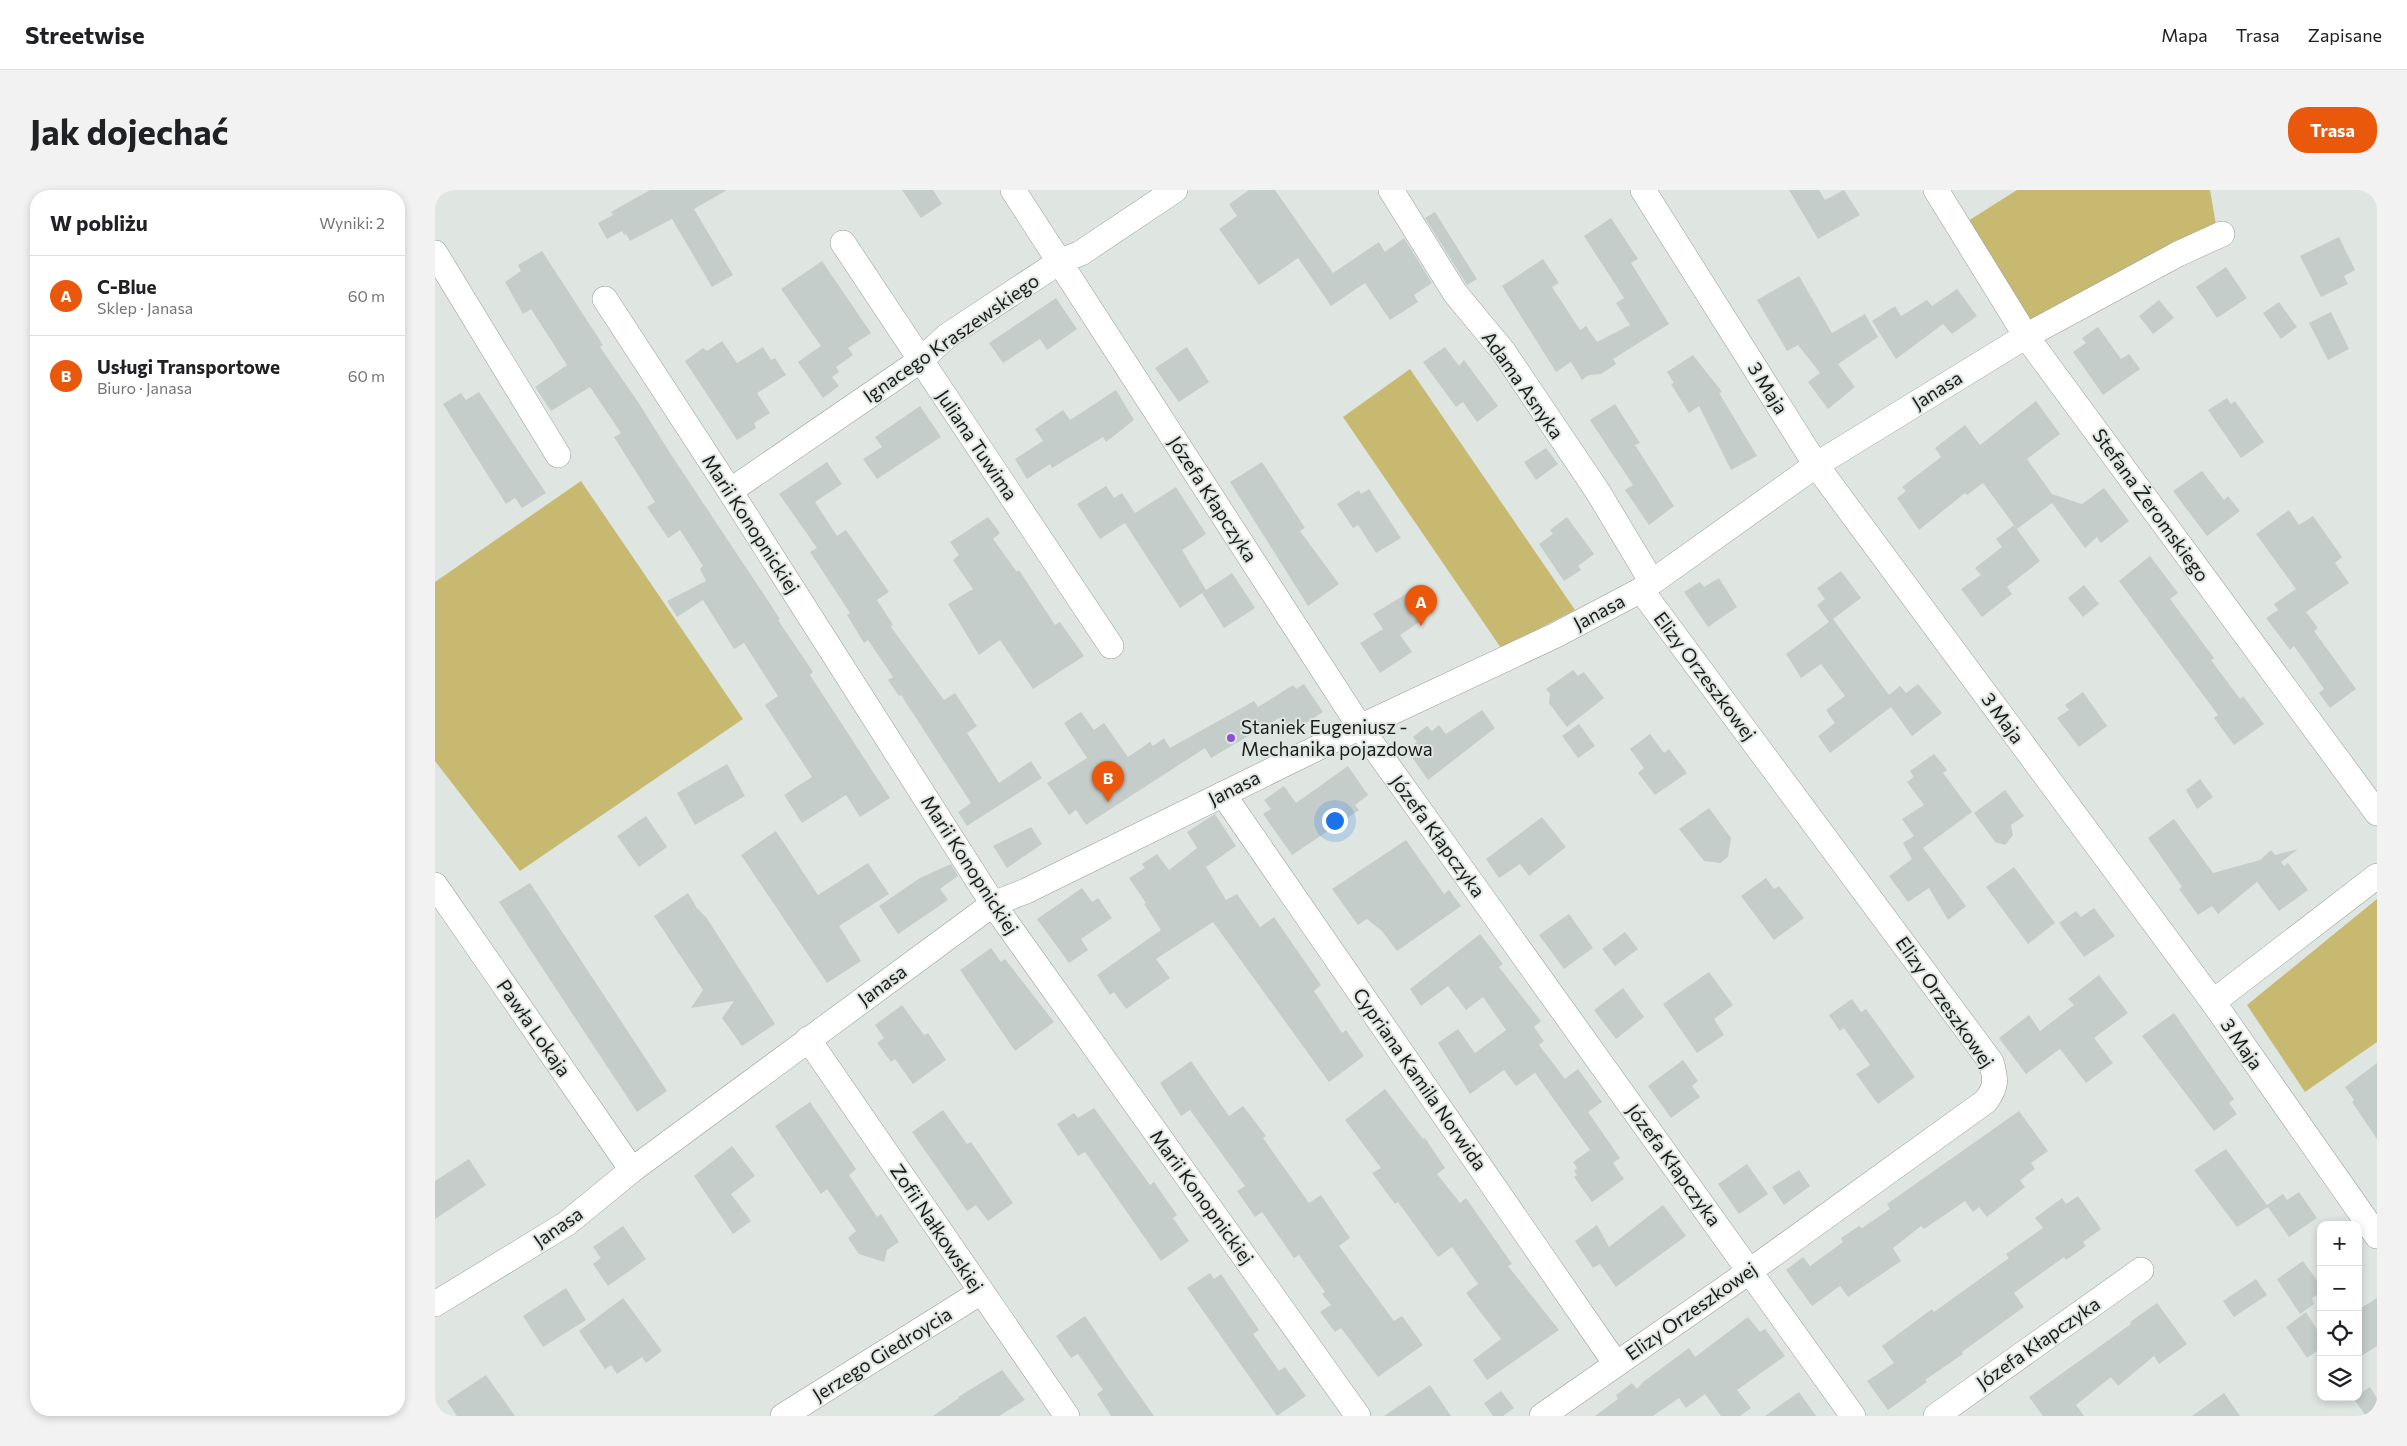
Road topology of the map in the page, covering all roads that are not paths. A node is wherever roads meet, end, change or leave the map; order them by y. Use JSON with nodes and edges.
{"nodes":[{"id":1,"x":1013,"y":190,"type":"edge"},
{"id":2,"x":1175,"y":190,"type":"edge"},
{"id":3,"x":1391,"y":190,"type":"edge"},
{"id":4,"x":1643,"y":190,"type":"edge"},
{"id":5,"x":1935,"y":190,"type":"edge"},
{"id":6,"x":2222,"y":234,"type":"dead end"},
{"id":7,"x":843,"y":243,"type":"dead end"},
{"id":8,"x":435,"y":253,"type":"edge"},
{"id":9,"x":1059,"y":262,"type":"junction"},
{"id":10,"x":605,"y":299,"type":"dead end"},
{"id":11,"x":2026,"y":336,"type":"junction"},
{"id":12,"x":921,"y":360,"type":"junction"},
{"id":13,"x":559,"y":455,"type":"dead end"},
{"id":14,"x":1816,"y":464,"type":"junction"},
{"id":15,"x":730,"y":492,"type":"junction"},
{"id":16,"x":1647,"y":586,"type":"junction"},
{"id":17,"x":1111,"y":646,"type":"dead end"},
{"id":18,"x":1360,"y":727,"type":"junction"},
{"id":19,"x":1223,"y":794,"type":"junction"},
{"id":20,"x":2377,"y":813,"type":"edge"},
{"id":21,"x":2377,"y":876,"type":"edge"},
{"id":22,"x":435,"y":885,"type":"edge"},
{"id":23,"x":993,"y":904,"type":"junction"},
{"id":24,"x":2213,"y":1002,"type":"junction"},
{"id":25,"x":808,"y":1039,"type":"junction"},
{"id":26,"x":632,"y":1170,"type":"junction"},
{"id":27,"x":2377,"y":1236,"type":"edge"},
{"id":28,"x":2141,"y":1270,"type":"dead end"},
{"id":29,"x":1749,"y":1271,"type":"junction"},
{"id":30,"x":981,"y":1292,"type":"junction"},
{"id":31,"x":435,"y":1304,"type":"edge"},
{"id":32,"x":1616,"y":1364,"type":"junction"},
{"id":33,"x":783,"y":1416,"type":"edge"},
{"id":34,"x":1067,"y":1416,"type":"edge"},
{"id":35,"x":1358,"y":1416,"type":"edge"},
{"id":36,"x":1542,"y":1416,"type":"edge"},
{"id":37,"x":1853,"y":1416,"type":"edge"},
{"id":38,"x":1936,"y":1416,"type":"edge"}],
"edges":[{"from":1,"to":9,"type":"street","name":"Józefa Kłapczyka"},
{"from":2,"to":9,"type":"street","name":"Ignacego Kraszewskiego"},
{"from":3,"to":16,"type":"street","name":"Adama Asnyka"},
{"from":4,"to":14,"type":"street","name":"3 Maja"},
{"from":5,"to":11,"type":"street","name":"Stefana Żeromskiego"},
{"from":6,"to":11,"type":"street","name":"Janasa"},
{"from":7,"to":12,"type":"street","name":"Juliana Tuwima"},
{"from":8,"to":13,"type":"street"},
{"from":9,"to":12,"type":"street","name":"Ignacego Kraszewskiego"},
{"from":9,"to":18,"type":"street","name":"Józefa Kłapczyka"},
{"from":10,"to":15,"type":"street","name":"Marii Konopnickiej"},
{"from":11,"to":14,"type":"street","name":"Janasa"},
{"from":11,"to":20,"type":"street","name":"Stefana Żeromskiego"},
{"from":12,"to":15,"type":"street","name":"Ignacego Kraszewskiego"},
{"from":12,"to":17,"type":"street","name":"Juliana Tuwima"},
{"from":14,"to":16,"type":"street","name":"Janasa"},
{"from":14,"to":24,"type":"street","name":"3 Maja"},
{"from":15,"to":23,"type":"street","name":"Marii Konopnickiej"},
{"from":16,"to":18,"type":"street","name":"Janasa"},
{"from":16,"to":29,"type":"street","name":"Elizy Orzeszkowej"},
{"from":18,"to":19,"type":"street","name":"Janasa"},
{"from":18,"to":29,"type":"street","name":"Józefa Kłapczyka"},
{"from":19,"to":23,"type":"street","name":"Janasa"},
{"from":19,"to":32,"type":"street","name":"Cypriana Kamila Norwida"},
{"from":21,"to":24,"type":"street"},
{"from":22,"to":26,"type":"street","name":"Pawła Lokaja"},
{"from":23,"to":25,"type":"street","name":"Janasa"},
{"from":23,"to":35,"type":"street","name":"Marii Konopnickiej"},
{"from":24,"to":27,"type":"street","name":"3 Maja"},
{"from":25,"to":26,"type":"street","name":"Janasa"},
{"from":25,"to":30,"type":"street","name":"Zofii Nałkowskiej"},
{"from":26,"to":31,"type":"street","name":"Janasa"},
{"from":28,"to":38,"type":"street","name":"Józefa Kłapczyka"},
{"from":29,"to":32,"type":"street","name":"Elizy Orzeszkowej"},
{"from":29,"to":37,"type":"street","name":"Józefa Kłapczyka"},
{"from":30,"to":33,"type":"street","name":"Jerzego Giedroycia"},
{"from":30,"to":34,"type":"street","name":"Zofii Nałkowskiej"},
{"from":32,"to":36,"type":"street","name":"Elizy Orzeszkowej"}]}
